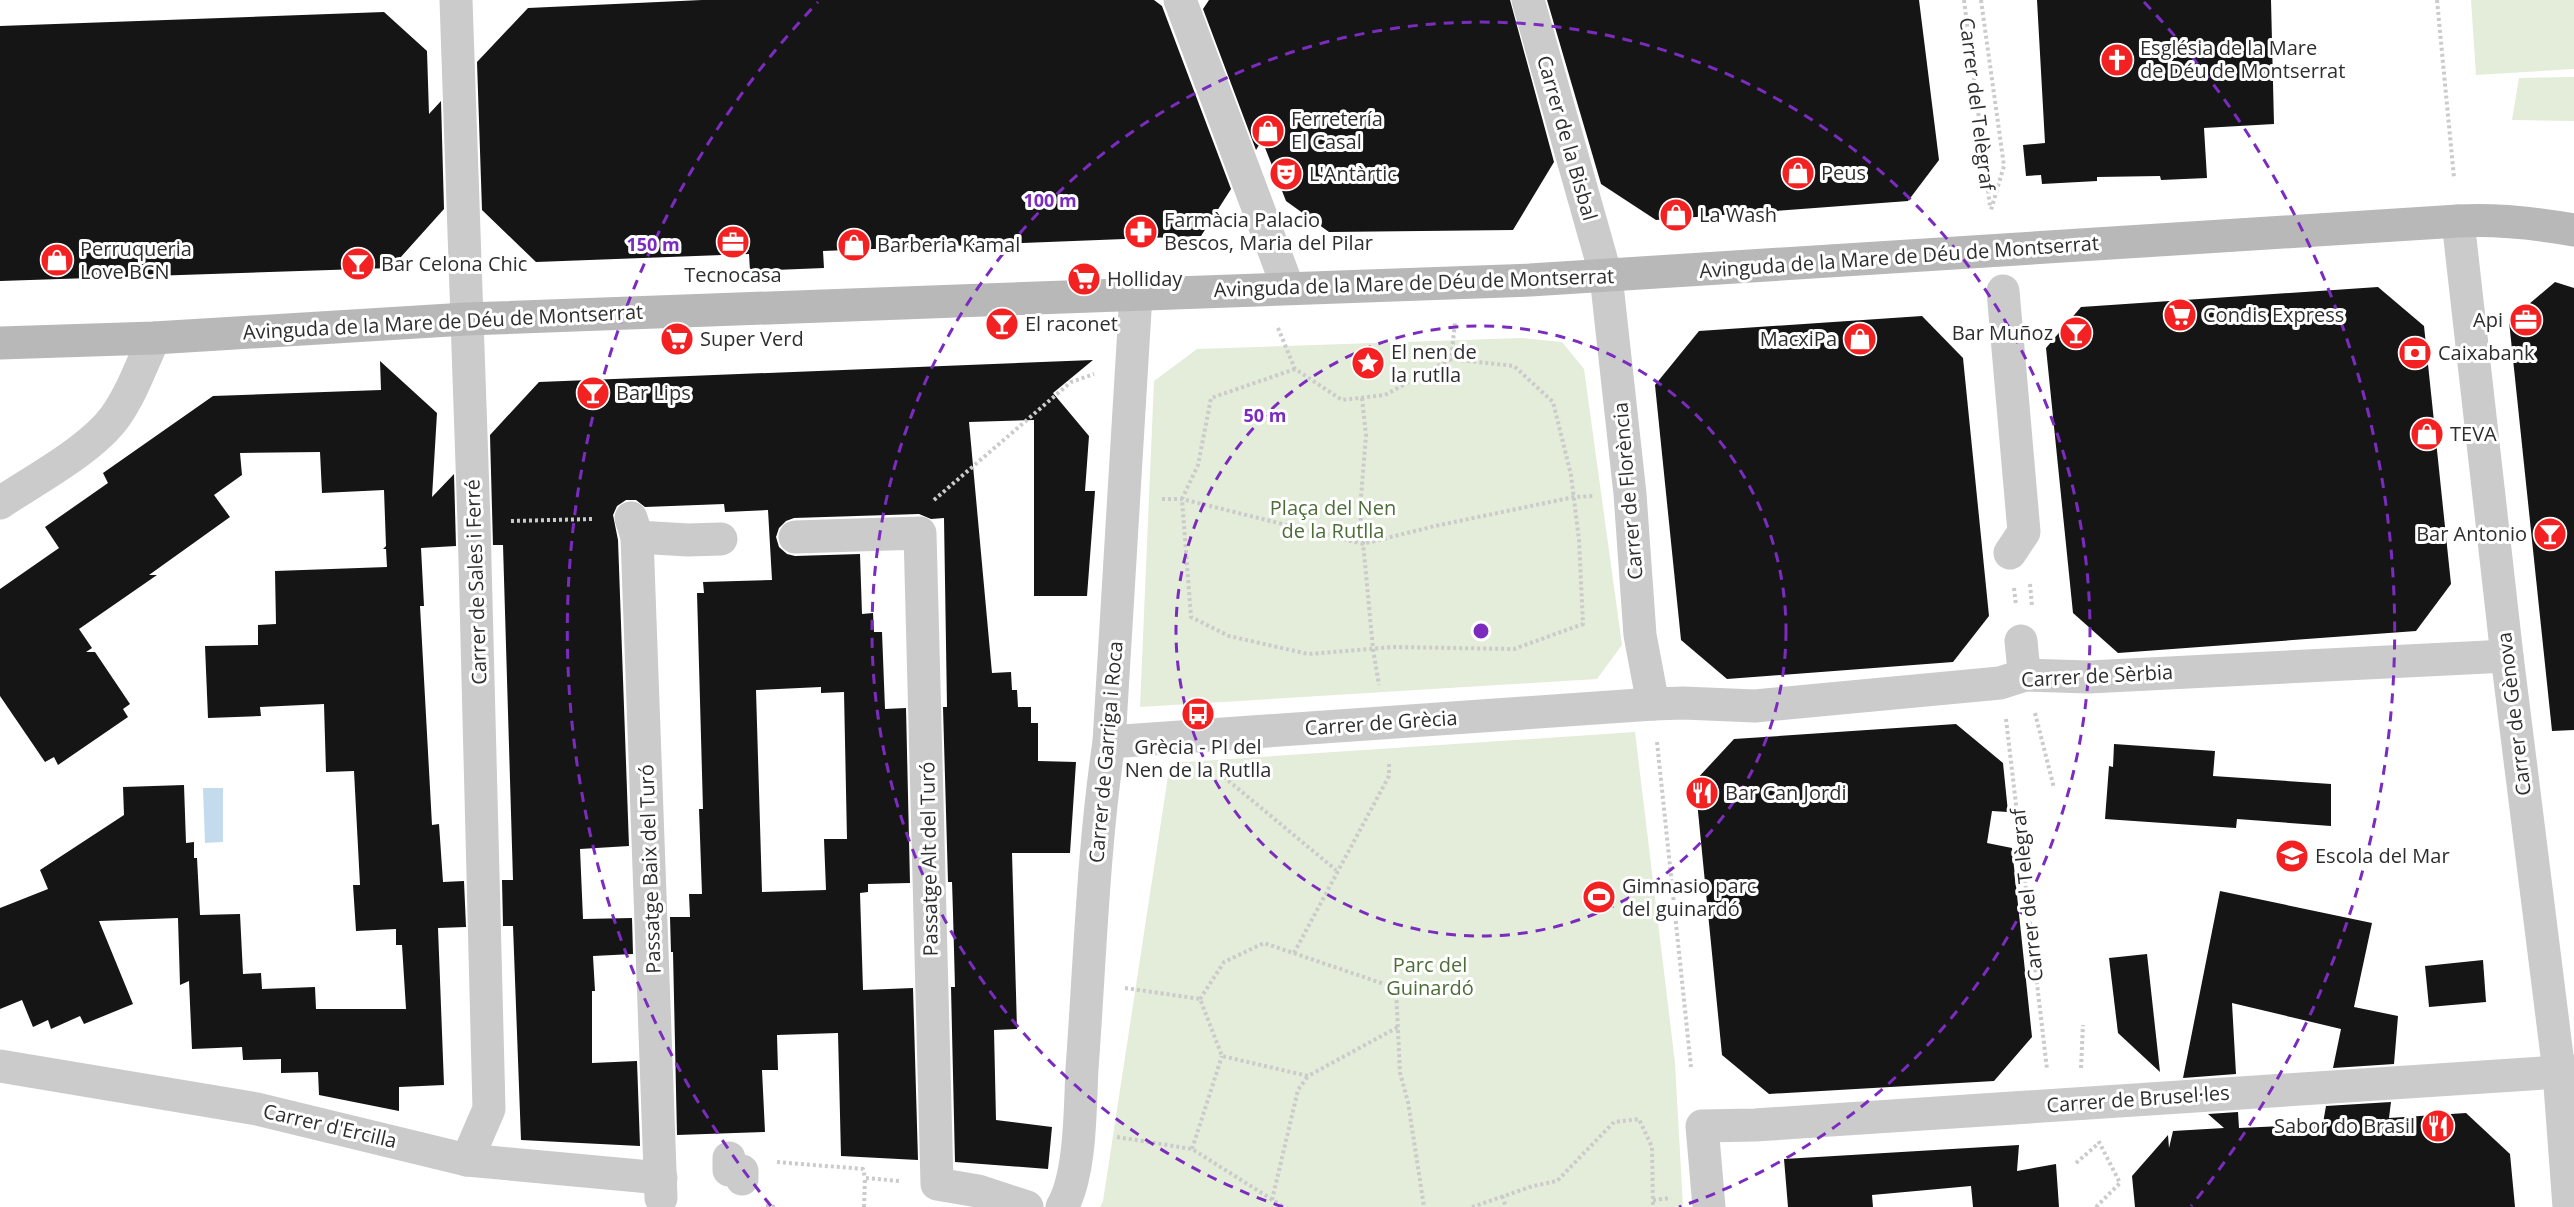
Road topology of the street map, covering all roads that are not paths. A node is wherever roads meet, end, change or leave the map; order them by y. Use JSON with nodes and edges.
{"nodes":[{"id":1,"x":456,"y":0,"type":"edge"},
{"id":2,"x":1180,"y":0,"type":"edge"},
{"id":3,"x":1528,"y":0,"type":"edge"},
{"id":4,"x":2458,"y":221,"type":"junction"},
{"id":5,"x":2574,"y":230,"type":"edge"},
{"id":6,"x":1606,"y":276,"type":"junction"},
{"id":7,"x":1288,"y":288,"type":"junction"},
{"id":8,"x":2003,"y":291,"type":"dead end"},
{"id":9,"x":1136,"y":294,"type":"junction"},
{"id":10,"x":466,"y":319,"type":"junction"},
{"id":11,"x":154,"y":338,"type":"junction"},
{"id":12,"x":0,"y":343,"type":"edge"},
{"id":13,"x":0,"y":503,"type":"edge"},
{"id":14,"x":795,"y":537,"type":"dead end"},
{"id":15,"x":721,"y":539,"type":"dead end"},
{"id":16,"x":2017,"y":542,"type":"road end"},
{"id":17,"x":2507,"y":656,"type":"junction"},
{"id":18,"x":1653,"y":705,"type":"junction"},
{"id":19,"x":1109,"y":742,"type":"junction"},
{"id":20,"x":0,"y":1066,"type":"edge"},
{"id":21,"x":2566,"y":1071,"type":"edge"},
{"id":22,"x":467,"y":1160,"type":"junction"},
{"id":23,"x":661,"y":1189,"type":"joint"},
{"id":24,"x":1027,"y":1207,"type":"edge"},
{"id":25,"x":1062,"y":1207,"type":"edge"},
{"id":26,"x":1709,"y":1207,"type":"edge"},
{"id":27,"x":2569,"y":1207,"type":"edge"}],
"edges":[{"from":1,"to":10,"type":"street","name":"Carrer de Sales i Ferré"},
{"from":2,"to":7,"type":"street"},
{"from":3,"to":6,"type":"street","name":"Carrer de la Bisbal"},
{"from":4,"to":5,"type":"street","name":"Avinguda de la Mare de Déu de Montserrat"},
{"from":4,"to":6,"type":"street","name":"Avinguda de la Mare de Déu de Montserrat"},
{"from":4,"to":17,"type":"street","name":"Carrer de Gènova"},
{"from":6,"to":7,"type":"street","name":"Avinguda de la Mare de Déu de Montserrat"},
{"from":6,"to":18,"type":"street","name":"Carrer de Florència"},
{"from":7,"to":9,"type":"street","name":"Avinguda de la Mare de Déu de Montserrat"},
{"from":8,"to":16,"type":"street"},
{"from":9,"to":10,"type":"street","name":"Avinguda de la Mare de Déu de Montserrat"},
{"from":9,"to":19,"type":"street","name":"Carrer de Garriga i Roca"},
{"from":10,"to":11,"type":"street","name":"Avinguda de la Mare de Déu de Montserrat"},
{"from":10,"to":22,"type":"street","name":"Carrer de Sales i Ferré"},
{"from":11,"to":12,"type":"street","name":"Avinguda de la Mare de Déu de Montserrat"},
{"from":11,"to":13,"type":"street"},
{"from":14,"to":24,"type":"street","name":"Passatge Alt del Turó"},
{"from":15,"to":23,"type":"street","name":"Passatge Baix del Turó"},
{"from":17,"to":18,"type":"street","name":"Carrer de Sèrbia"},
{"from":17,"to":21,"type":"street","name":"Carrer de Gènova"},
{"from":18,"to":19,"type":"street","name":"Carrer de Grècia"},
{"from":19,"to":25,"type":"street","name":"Carrer de Garriga i Roca"},
{"from":20,"to":22,"type":"street","name":"Carrer d'Ercilla"},
{"from":21,"to":26,"type":"street","name":"Carrer de Brusel·les"},
{"from":21,"to":27,"type":"street","name":"Carrer de Gènova"},
{"from":22,"to":23,"type":"street","name":"Carrer d'Ercilla"}]}
